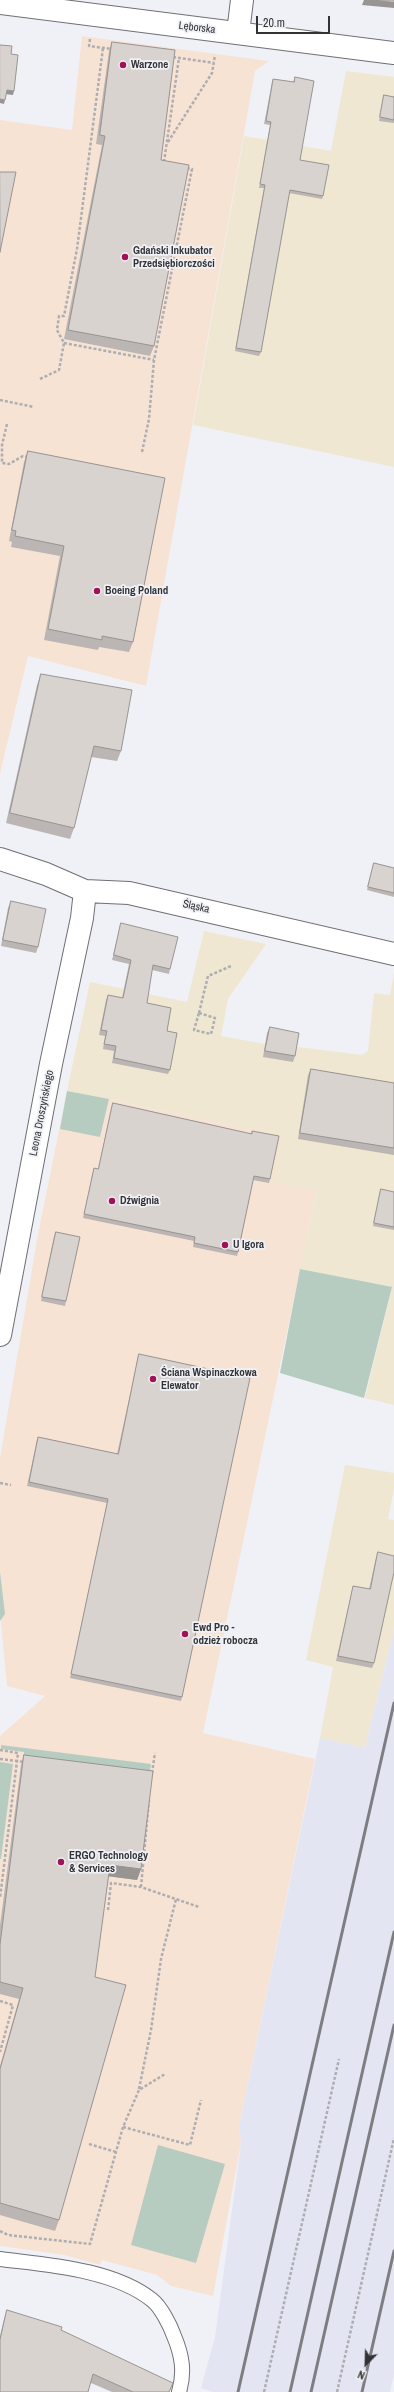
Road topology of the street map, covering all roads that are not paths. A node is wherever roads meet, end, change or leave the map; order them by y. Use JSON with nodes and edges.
{"nodes":[{"id":1,"x":242,"y":0,"type":"edge"},
{"id":2,"x":0,"y":3,"type":"edge"},
{"id":3,"x":238,"y":33,"type":"junction"},
{"id":4,"x":394,"y":53,"type":"edge"},
{"id":5,"x":0,"y":859,"type":"edge"},
{"id":6,"x":85,"y":891,"type":"junction"},
{"id":7,"x":394,"y":954,"type":"edge"},
{"id":8,"x":0,"y":1335,"type":"edge"},
{"id":9,"x":0,"y":2259,"type":"edge"},
{"id":10,"x":179,"y":2392,"type":"edge"}],
"edges":[{"from":1,"to":3,"type":"street"},
{"from":2,"to":3,"type":"street","name":"Lęborska"},
{"from":3,"to":4,"type":"street","name":"Lęborska"},
{"from":5,"to":6,"type":"street","name":"Śląska"},
{"from":6,"to":7,"type":"street","name":"Śląska"},
{"from":6,"to":8,"type":"street","name":"Leona Droszyńskiego"},
{"from":9,"to":10,"type":"lane"}]}
